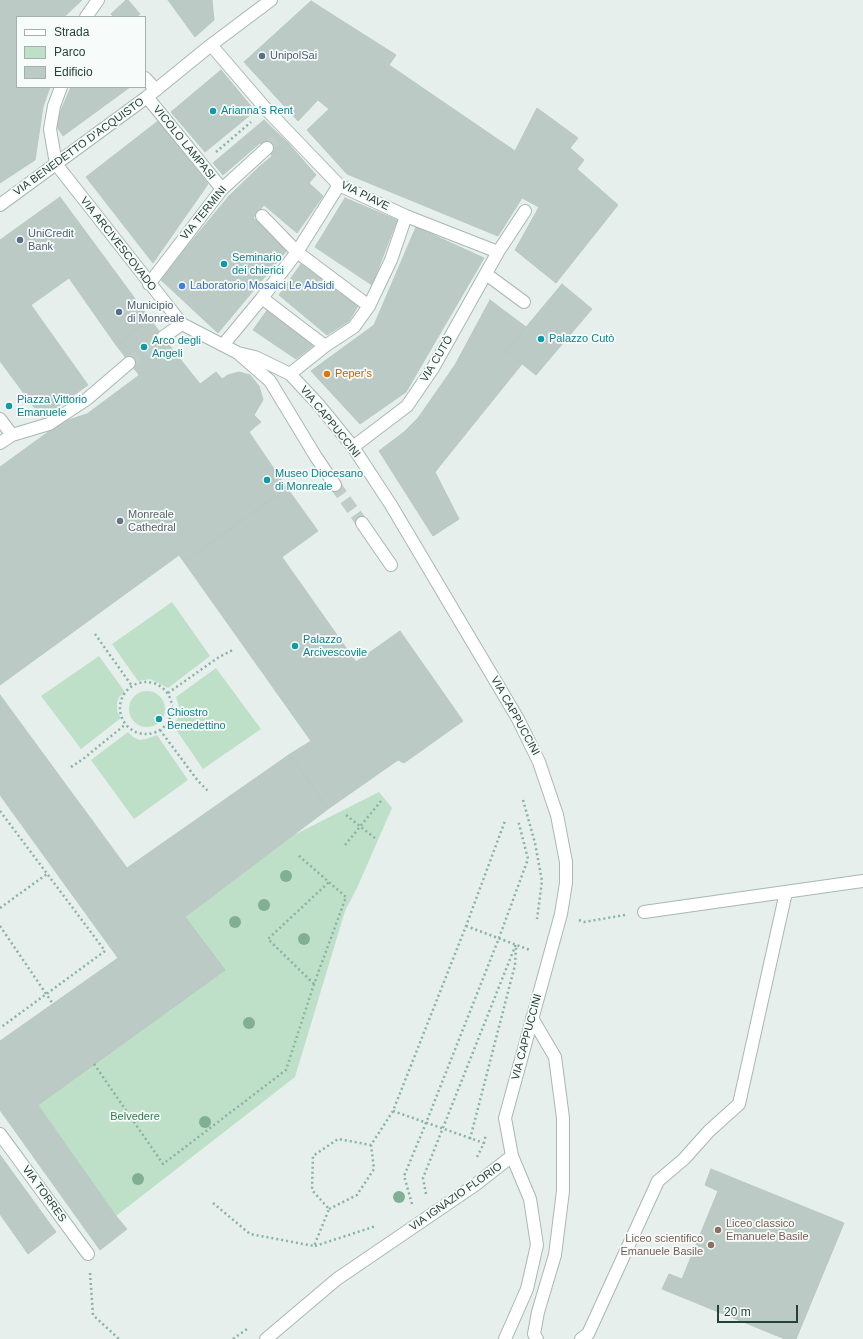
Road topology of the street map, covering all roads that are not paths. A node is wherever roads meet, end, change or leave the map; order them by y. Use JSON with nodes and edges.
{"nodes":[{"id":1,"x":98,"y":0,"type":"edge"},
{"id":2,"x":271,"y":0,"type":"edge"},
{"id":3,"x":87,"y":16,"type":"edge"},
{"id":4,"x":211,"y":45,"type":"junction"},
{"id":5,"x":146,"y":81,"type":"edge"},
{"id":6,"x":61,"y":88,"type":"edge"},
{"id":7,"x":151,"y":94,"type":"junction"},
{"id":8,"x":266,"y":148,"type":"tunnel mouth"},
{"id":9,"x":56,"y":164,"type":"junction"},
{"id":10,"x":339,"y":184,"type":"junction"},
{"id":11,"x":222,"y":189,"type":"junction"},
{"id":12,"x":0,"y":205,"type":"edge"},
{"id":13,"x":525,"y":211,"type":"dead end"},
{"id":14,"x":262,"y":216,"type":"dead end"},
{"id":15,"x":406,"y":216,"type":"junction"},
{"id":16,"x":297,"y":252,"type":"junction"},
{"id":17,"x":498,"y":252,"type":"junction"},
{"id":18,"x":486,"y":274,"type":"junction"},
{"id":19,"x":149,"y":284,"type":"junction"},
{"id":20,"x":262,"y":298,"type":"junction"},
{"id":21,"x":524,"y":302,"type":"dead end"},
{"id":22,"x":369,"y":306,"type":"junction"},
{"id":23,"x":182,"y":324,"type":"junction"},
{"id":24,"x":163,"y":337,"type":"tunnel mouth"},
{"id":25,"x":223,"y":345,"type":"junction"},
{"id":26,"x":325,"y":346,"type":"junction"},
{"id":27,"x":238,"y":353,"type":"junction"},
{"id":28,"x":130,"y":363,"type":"tunnel mouth"},
{"id":29,"x":290,"y":374,"type":"junction"},
{"id":30,"x":0,"y":419,"type":"edge"},
{"id":31,"x":12,"y":435,"type":"junction"},
{"id":32,"x":0,"y":443,"type":"edge"},
{"id":33,"x":353,"y":448,"type":"junction"},
{"id":34,"x":335,"y":486,"type":"tunnel mouth"},
{"id":35,"x":362,"y":524,"type":"tunnel mouth"},
{"id":36,"x":391,"y":565,"type":"dead end"},
{"id":37,"x":863,"y":881,"type":"edge"},
{"id":38,"x":786,"y":892,"type":"junction"},
{"id":39,"x":644,"y":912,"type":"road end"},
{"id":40,"x":532,"y":1018,"type":"junction"},
{"id":41,"x":0,"y":1134,"type":"edge"},
{"id":42,"x":512,"y":1156,"type":"junction"},
{"id":43,"x":88,"y":1254,"type":"road end"},
{"id":44,"x":266,"y":1339,"type":"edge"},
{"id":45,"x":505,"y":1339,"type":"edge"},
{"id":46,"x":538,"y":1339,"type":"edge"},
{"id":47,"x":581,"y":1339,"type":"edge"}],
"edges":[{"from":1,"to":3,"type":"street"},
{"from":2,"to":4,"type":"street","name":"VIA BENEDETTO D'ACQUISTO"},
{"from":4,"to":7,"type":"street","name":"VIA BENEDETTO D'ACQUISTO"},
{"from":4,"to":10,"type":"street","name":"VIA PIAVE"},
{"from":5,"to":7,"type":"street","name":"VICOLO LAMPASI"},
{"from":6,"to":9,"type":"street"},
{"from":7,"to":9,"type":"street","name":"VIA BENEDETTO D'ACQUISTO"},
{"from":7,"to":11,"type":"street","name":"VICOLO LAMPASI"},
{"from":8,"to":11,"type":"street","name":"VIA TERMINI"},
{"from":9,"to":12,"type":"street","name":"VIA BENEDETTO D'ACQUISTO"},
{"from":9,"to":19,"type":"street","name":"VIA ARCIVESCOVADO"},
{"from":10,"to":15,"type":"street","name":"VIA PIAVE"},
{"from":10,"to":16,"type":"street"},
{"from":11,"to":19,"type":"street","name":"VIA TERMINI"},
{"from":13,"to":17,"type":"street"},
{"from":14,"to":16,"type":"street"},
{"from":15,"to":17,"type":"street","name":"VIA PIAVE"},
{"from":15,"to":22,"type":"street"},
{"from":16,"to":20,"type":"street"},
{"from":16,"to":22,"type":"street"},
{"from":17,"to":18,"type":"street","name":"VIA CUTÒ"},
{"from":18,"to":21,"type":"street"},
{"from":18,"to":33,"type":"street","name":"VIA CUTÒ"},
{"from":19,"to":23,"type":"street","name":"VIA ARCIVESCOVADO"},
{"from":20,"to":25,"type":"street"},
{"from":20,"to":26,"type":"street"},
{"from":22,"to":26,"type":"street"},
{"from":23,"to":24,"type":"street"},
{"from":23,"to":25,"type":"street","name":"VIA ARCIVESCOVADO"},
{"from":25,"to":27,"type":"street","name":"VIA ARCIVESCOVADO"},
{"from":26,"to":29,"type":"street"},
{"from":27,"to":29,"type":"street","name":"VIA ARCIVESCOVADO"},
{"from":27,"to":34,"type":"street"},
{"from":28,"to":31,"type":"street"},
{"from":29,"to":33,"type":"street","name":"VIA CAPPUCCINI"},
{"from":30,"to":31,"type":"street"},
{"from":31,"to":32,"type":"street"},
{"from":33,"to":40,"type":"street","name":"VIA CAPPUCCINI"},
{"from":35,"to":36,"type":"street"},
{"from":37,"to":38,"type":"street"},
{"from":38,"to":39,"type":"street"},
{"from":38,"to":47,"type":"street"},
{"from":40,"to":42,"type":"street","name":"VIA CAPPUCCINI"},
{"from":40,"to":46,"type":"street"},
{"from":41,"to":43,"type":"street","name":"VIA TORRES"},
{"from":42,"to":44,"type":"street","name":"VIA IGNAZIO FLORIO"},
{"from":42,"to":45,"type":"street","name":"VIA IGNAZIO FLORIO"}]}
